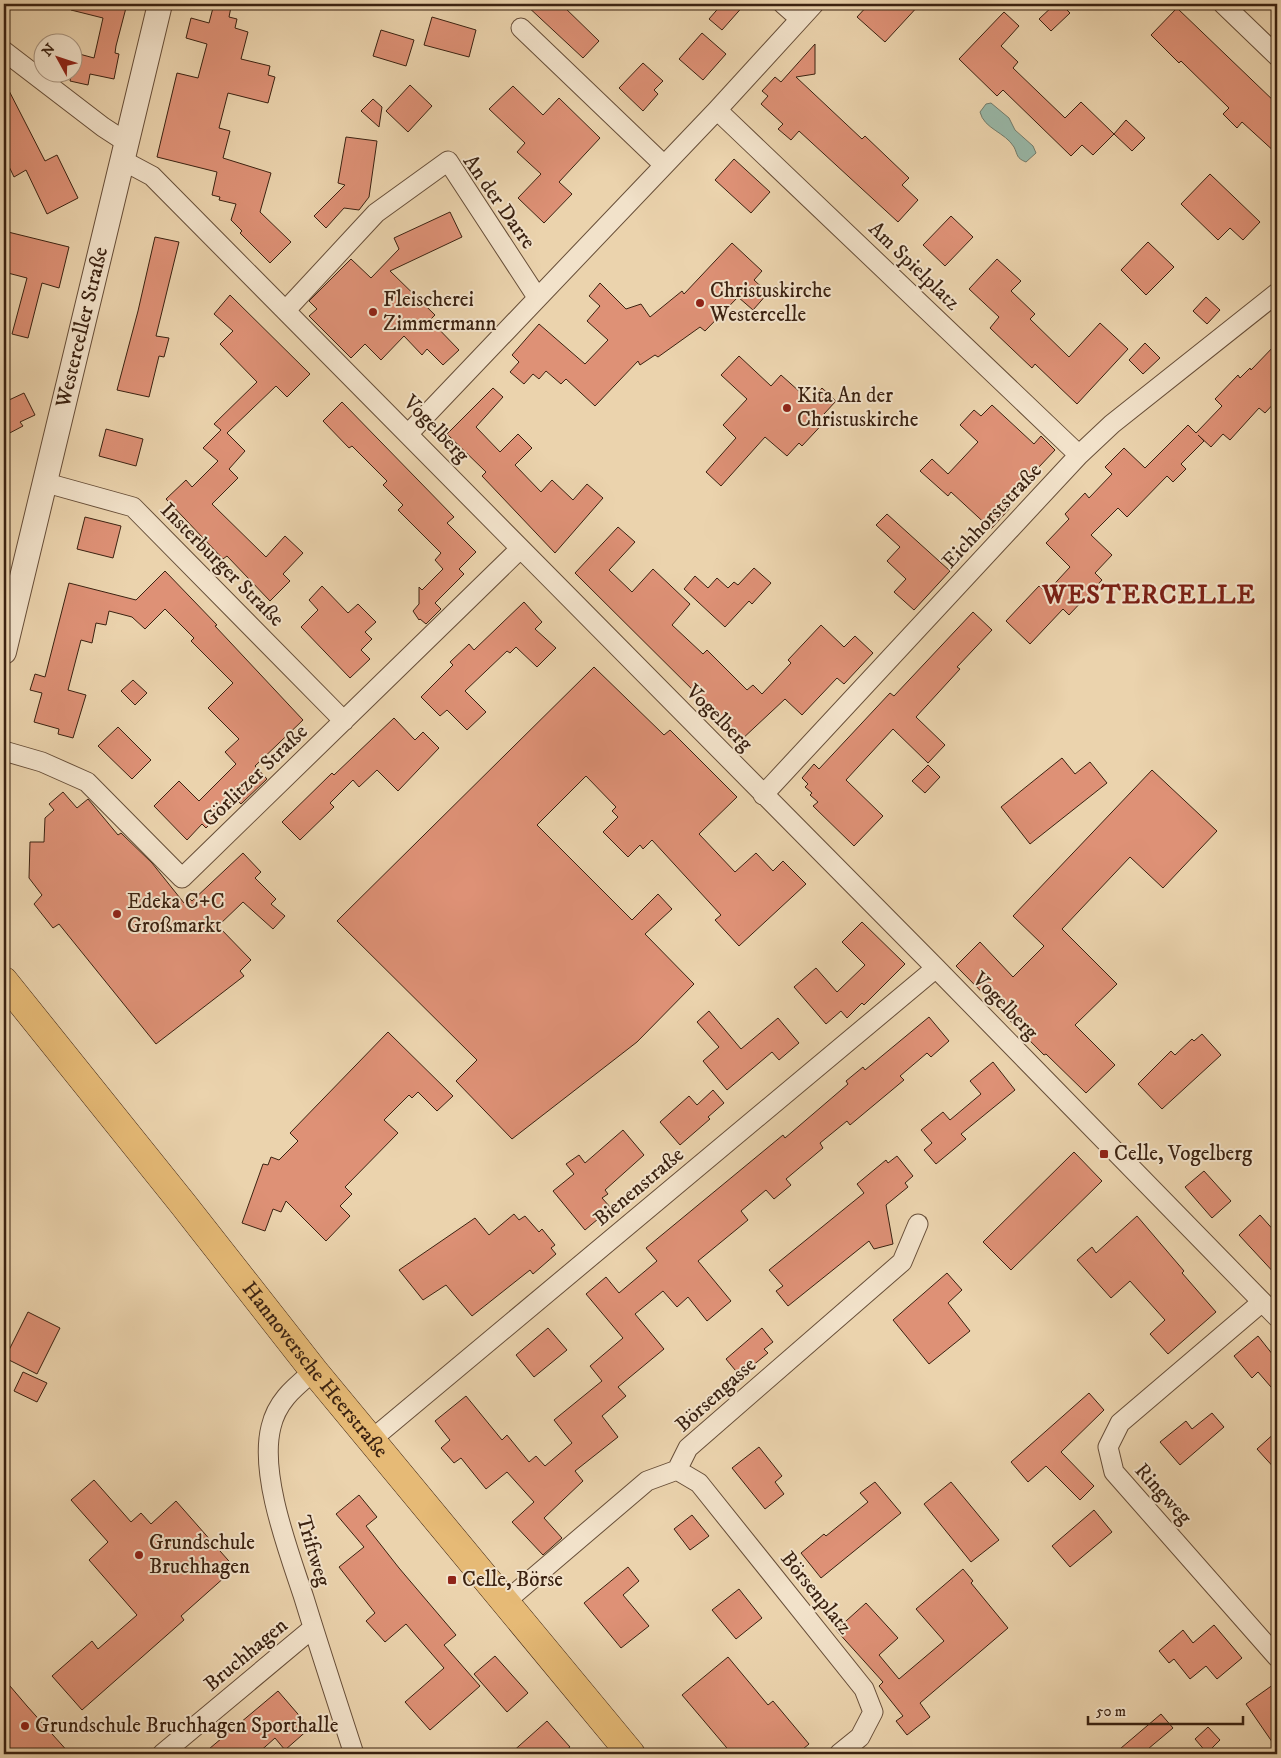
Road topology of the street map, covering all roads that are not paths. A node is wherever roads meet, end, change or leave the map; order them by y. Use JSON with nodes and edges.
{"nodes":[{"id":1,"x":160,"y":4,"type":"edge"},
{"id":2,"x":783,"y":4,"type":"edge"},
{"id":3,"x":814,"y":4,"type":"edge"},
{"id":4,"x":1223,"y":4,"type":"edge"},
{"id":5,"x":800,"y":19,"type":"junction"},
{"id":6,"x":521,"y":28,"type":"dead end"},
{"id":7,"x":4,"y":51,"type":"edge"},
{"id":8,"x":1277,"y":56,"type":"edge"},
{"id":9,"x":717,"y":110,"type":"junction"},
{"id":10,"x":124,"y":151,"type":"junction"},
{"id":11,"x":664,"y":165,"type":"junction"},
{"id":12,"x":1277,"y":293,"type":"edge"},
{"id":13,"x":537,"y":297,"type":"junction"},
{"id":14,"x":286,"y":310,"type":"junction"},
{"id":15,"x":409,"y":433,"type":"junction"},
{"id":16,"x":1080,"y":455,"type":"junction"},
{"id":17,"x":43,"y":482,"type":"junction"},
{"id":18,"x":520,"y":549,"type":"junction"},
{"id":19,"x":4,"y":652,"type":"edge"},
{"id":20,"x":344,"y":721,"type":"junction"},
{"id":21,"x":4,"y":751,"type":"edge"},
{"id":22,"x":763,"y":794,"type":"junction"},
{"id":23,"x":936,"y":968,"type":"junction"},
{"id":24,"x":4,"y":981,"type":"edge"},
{"id":25,"x":918,"y":1224,"type":"dead end"},
{"id":26,"x":1262,"y":1302,"type":"junction"},
{"id":27,"x":1277,"y":1317,"type":"edge"},
{"id":28,"x":314,"y":1371,"type":"junction"},
{"id":29,"x":370,"y":1440,"type":"junction"},
{"id":30,"x":677,"y":1470,"type":"junction"},
{"id":31,"x":506,"y":1602,"type":"junction"},
{"id":32,"x":313,"y":1628,"type":"junction"},
{"id":33,"x":1277,"y":1657,"type":"edge"},
{"id":34,"x":162,"y":1754,"type":"edge"},
{"id":35,"x":354,"y":1754,"type":"edge"},
{"id":36,"x":630,"y":1754,"type":"edge"},
{"id":37,"x":839,"y":1754,"type":"edge"}],
"edges":[{"from":1,"to":10,"type":"street","name":"Westerceller Straße"},
{"from":2,"to":5,"type":"street"},
{"from":3,"to":5,"type":"street"},
{"from":4,"to":8,"type":"street"},
{"from":5,"to":9,"type":"street"},
{"from":6,"to":11,"type":"street"},
{"from":7,"to":10,"type":"street","name":"Vogelberg"},
{"from":9,"to":11,"type":"street"},
{"from":9,"to":16,"type":"street","name":"Am Spielplatz"},
{"from":10,"to":14,"type":"street","name":"Vogelberg"},
{"from":10,"to":17,"type":"street","name":"Westerceller Straße"},
{"from":11,"to":13,"type":"street"},
{"from":12,"to":16,"type":"street","name":"Eichhorststraße"},
{"from":13,"to":14,"type":"street","name":"An der Darre"},
{"from":13,"to":15,"type":"street"},
{"from":14,"to":15,"type":"street","name":"Vogelberg"},
{"from":15,"to":18,"type":"street","name":"Vogelberg"},
{"from":16,"to":22,"type":"street","name":"Eichhorststraße"},
{"from":17,"to":19,"type":"street","name":"Westerceller Straße"},
{"from":17,"to":20,"type":"street","name":"Insterburger Straße"},
{"from":18,"to":20,"type":"street","name":"Görlitzer Straße"},
{"from":18,"to":22,"type":"street","name":"Vogelberg"},
{"from":20,"to":21,"type":"street","name":"Görlitzer Straße"},
{"from":22,"to":23,"type":"street","name":"Vogelberg"},
{"from":23,"to":26,"type":"street","name":"Vogelberg"},
{"from":23,"to":29,"type":"street","name":"Bienenstraße"},
{"from":24,"to":28,"type":"main road","name":"Hannoversche Heerstraße"},
{"from":25,"to":30,"type":"street","name":"Börsengasse"},
{"from":26,"to":27,"type":"street","name":"Vogelberg"},
{"from":26,"to":33,"type":"street","name":"Ringweg"},
{"from":28,"to":29,"type":"main road","name":"Hannoversche Heerstraße"},
{"from":28,"to":32,"type":"street","name":"Triftweg"},
{"from":29,"to":31,"type":"main road","name":"Hannoversche Heerstraße"},
{"from":30,"to":31,"type":"street"},
{"from":30,"to":37,"type":"street","name":"Börsenplatz"},
{"from":31,"to":36,"type":"main road","name":"Hannoversche Heerstraße"},
{"from":32,"to":34,"type":"street","name":"Bruchhagen"},
{"from":32,"to":35,"type":"street","name":"Triftweg"}]}
